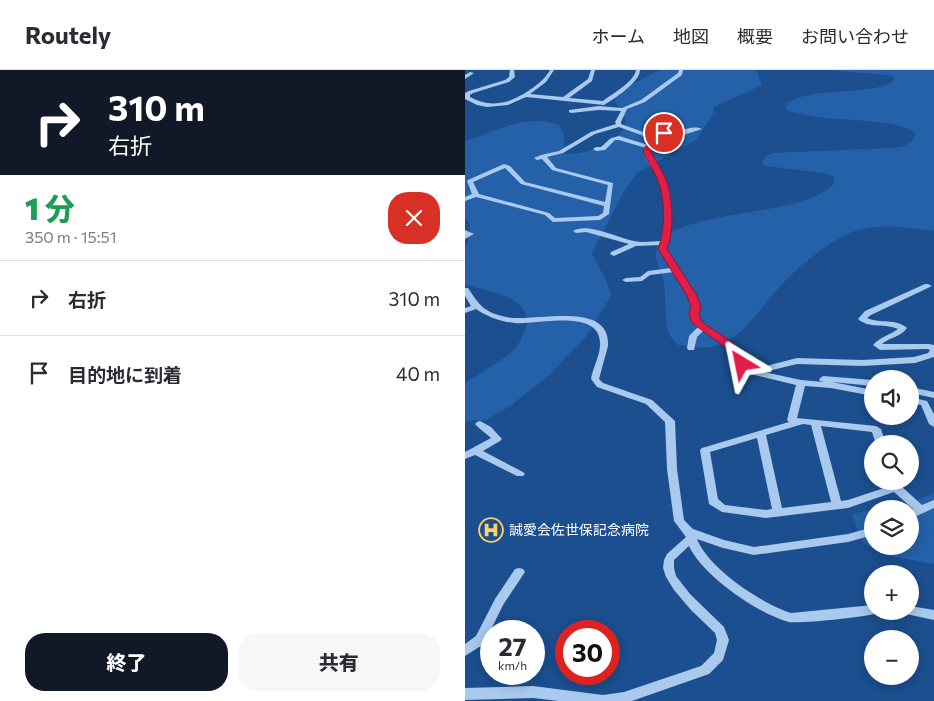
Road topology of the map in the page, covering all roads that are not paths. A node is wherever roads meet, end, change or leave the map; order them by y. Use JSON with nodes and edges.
{"nodes":[{"id":1,"x":512,"y":70,"type":"edge"},
{"id":2,"x":552,"y":70,"type":"edge"},
{"id":3,"x":593,"y":70,"type":"edge"},
{"id":4,"x":638,"y":70,"type":"edge"},
{"id":5,"x":681,"y":70,"type":"edge"},
{"id":6,"x":472,"y":73,"type":"dead end"},
{"id":7,"x":465,"y":77,"type":"edge"},
{"id":8,"x":525,"y":95,"type":"junction"},
{"id":9,"x":466,"y":97,"type":"edge"},
{"id":10,"x":564,"y":100,"type":"junction"},
{"id":11,"x":624,"y":110,"type":"junction"},
{"id":12,"x":571,"y":111,"type":"dead end"},
{"id":13,"x":619,"y":125,"type":"junction"},
{"id":14,"x":676,"y":127,"type":"dead end"},
{"id":15,"x":699,"y":129,"type":"dead end"},
{"id":16,"x":656,"y":137,"type":"junction"},
{"id":17,"x":649,"y":147,"type":"junction"},
{"id":18,"x":603,"y":150,"type":"dead end"},
{"id":19,"x":475,"y":195,"type":"junction"},
{"id":20,"x":465,"y":199,"type":"edge"},
{"id":21,"x":607,"y":205,"type":"junction"},
{"id":22,"x":576,"y":231,"type":"dead end"},
{"id":23,"x":465,"y":232,"type":"edge"},
{"id":24,"x":465,"y":237,"type":"edge"},
{"id":25,"x":665,"y":243,"type":"junction"},
{"id":26,"x":635,"y":244,"type":"junction"},
{"id":27,"x":614,"y":254,"type":"dead end"},
{"id":28,"x":676,"y":270,"type":"junction"},
{"id":29,"x":626,"y":280,"type":"dead end"},
{"id":30,"x":928,"y":286,"type":"dead end"},
{"id":31,"x":465,"y":290,"type":"edge"},
{"id":32,"x":477,"y":306,"type":"junction"},
{"id":33,"x":465,"y":311,"type":"edge"},
{"id":34,"x":703,"y":327,"type":"junction"},
{"id":35,"x":691,"y":348,"type":"dead end"},
{"id":36,"x":934,"y":350,"type":"edge"},
{"id":37,"x":753,"y":372,"type":"junction"},
{"id":38,"x":779,"y":377,"type":"junction"},
{"id":39,"x":864,"y":382,"type":"edge"},
{"id":40,"x":801,"y":383,"type":"junction"},
{"id":41,"x":864,"y":391,"type":"edge"},
{"id":42,"x":919,"y":392,"type":"edge"},
{"id":43,"x":934,"y":394,"type":"edge"},
{"id":44,"x":919,"y":402,"type":"edge"},
{"id":45,"x":803,"y":421,"type":"junction"},
{"id":46,"x":815,"y":422,"type":"junction"},
{"id":47,"x":480,"y":424,"type":"dead end"},
{"id":48,"x":934,"y":424,"type":"edge"},
{"id":49,"x":761,"y":434,"type":"junction"},
{"id":50,"x":878,"y":435,"type":"edge"},
{"id":51,"x":475,"y":451,"type":"junction"},
{"id":52,"x":465,"y":456,"type":"edge"},
{"id":53,"x":520,"y":474,"type":"dead end"},
{"id":54,"x":883,"y":490,"type":"edge"},
{"id":55,"x":900,"y":490,"type":"edge"},
{"id":56,"x":934,"y":504,"type":"edge"},
{"id":57,"x":837,"y":505,"type":"junction"},
{"id":58,"x":920,"y":510,"type":"joint"},
{"id":59,"x":778,"y":512,"type":"junction"},
{"id":60,"x":864,"y":534,"type":"edge"},
{"id":61,"x":690,"y":535,"type":"junction"},
{"id":62,"x":519,"y":572,"type":"dead end"},
{"id":63,"x":864,"y":611,"type":"edge"},
{"id":64,"x":919,"y":612,"type":"edge"},
{"id":65,"x":934,"y":615,"type":"edge"},
{"id":66,"x":465,"y":651,"type":"edge"},
{"id":67,"x":465,"y":694,"type":"edge"}],
"edges":[{"from":1,"to":9,"type":"street"},
{"from":2,"to":8,"type":"street"},
{"from":3,"to":10,"type":"street"},
{"from":4,"to":10,"type":"street"},
{"from":5,"to":11,"type":"street"},
{"from":6,"to":7,"type":"street"},
{"from":8,"to":9,"type":"street"},
{"from":8,"to":10,"type":"street"},
{"from":11,"to":12,"type":"street"},
{"from":11,"to":13,"type":"street"},
{"from":13,"to":16,"type":"street"},
{"from":13,"to":21,"type":"street"},
{"from":14,"to":16,"type":"street"},
{"from":15,"to":16,"type":"street"},
{"from":16,"to":17,"type":"street"},
{"from":17,"to":18,"type":"street"},
{"from":17,"to":25,"type":"street"},
{"from":19,"to":20,"type":"street"},
{"from":19,"to":21,"type":"street"},
{"from":19,"to":21,"type":"street"},
{"from":22,"to":26,"type":"street"},
{"from":23,"to":24,"type":"street"},
{"from":25,"to":26,"type":"street"},
{"from":25,"to":28,"type":"street"},
{"from":26,"to":27,"type":"street"},
{"from":28,"to":29,"type":"street"},
{"from":28,"to":34,"type":"street"},
{"from":30,"to":36,"type":"street"},
{"from":31,"to":32,"type":"street"},
{"from":32,"to":33,"type":"street"},
{"from":32,"to":61,"type":"street"},
{"from":34,"to":35,"type":"street"},
{"from":34,"to":37,"type":"street"},
{"from":36,"to":37,"type":"street"},
{"from":37,"to":38,"type":"street"},
{"from":38,"to":39,"type":"street"},
{"from":38,"to":40,"type":"street"},
{"from":40,"to":41,"type":"street"},
{"from":40,"to":45,"type":"street"},
{"from":42,"to":43,"type":"street"},
{"from":44,"to":48,"type":"street"},
{"from":45,"to":46,"type":"street"},
{"from":45,"to":49,"type":"street"},
{"from":46,"to":50,"type":"street"},
{"from":46,"to":57,"type":"street"},
{"from":47,"to":51,"type":"street"},
{"from":49,"to":59,"type":"street"},
{"from":49,"to":59,"type":"street"},
{"from":51,"to":52,"type":"street"},
{"from":51,"to":53,"type":"street"},
{"from":54,"to":57,"type":"street"},
{"from":55,"to":58,"type":"street"},
{"from":56,"to":58,"type":"street"},
{"from":57,"to":59,"type":"street"},
{"from":60,"to":61,"type":"street"},
{"from":61,"to":63,"type":"street"},
{"from":61,"to":67,"type":"street"},
{"from":62,"to":66,"type":"street"},
{"from":64,"to":65,"type":"street"}]}
